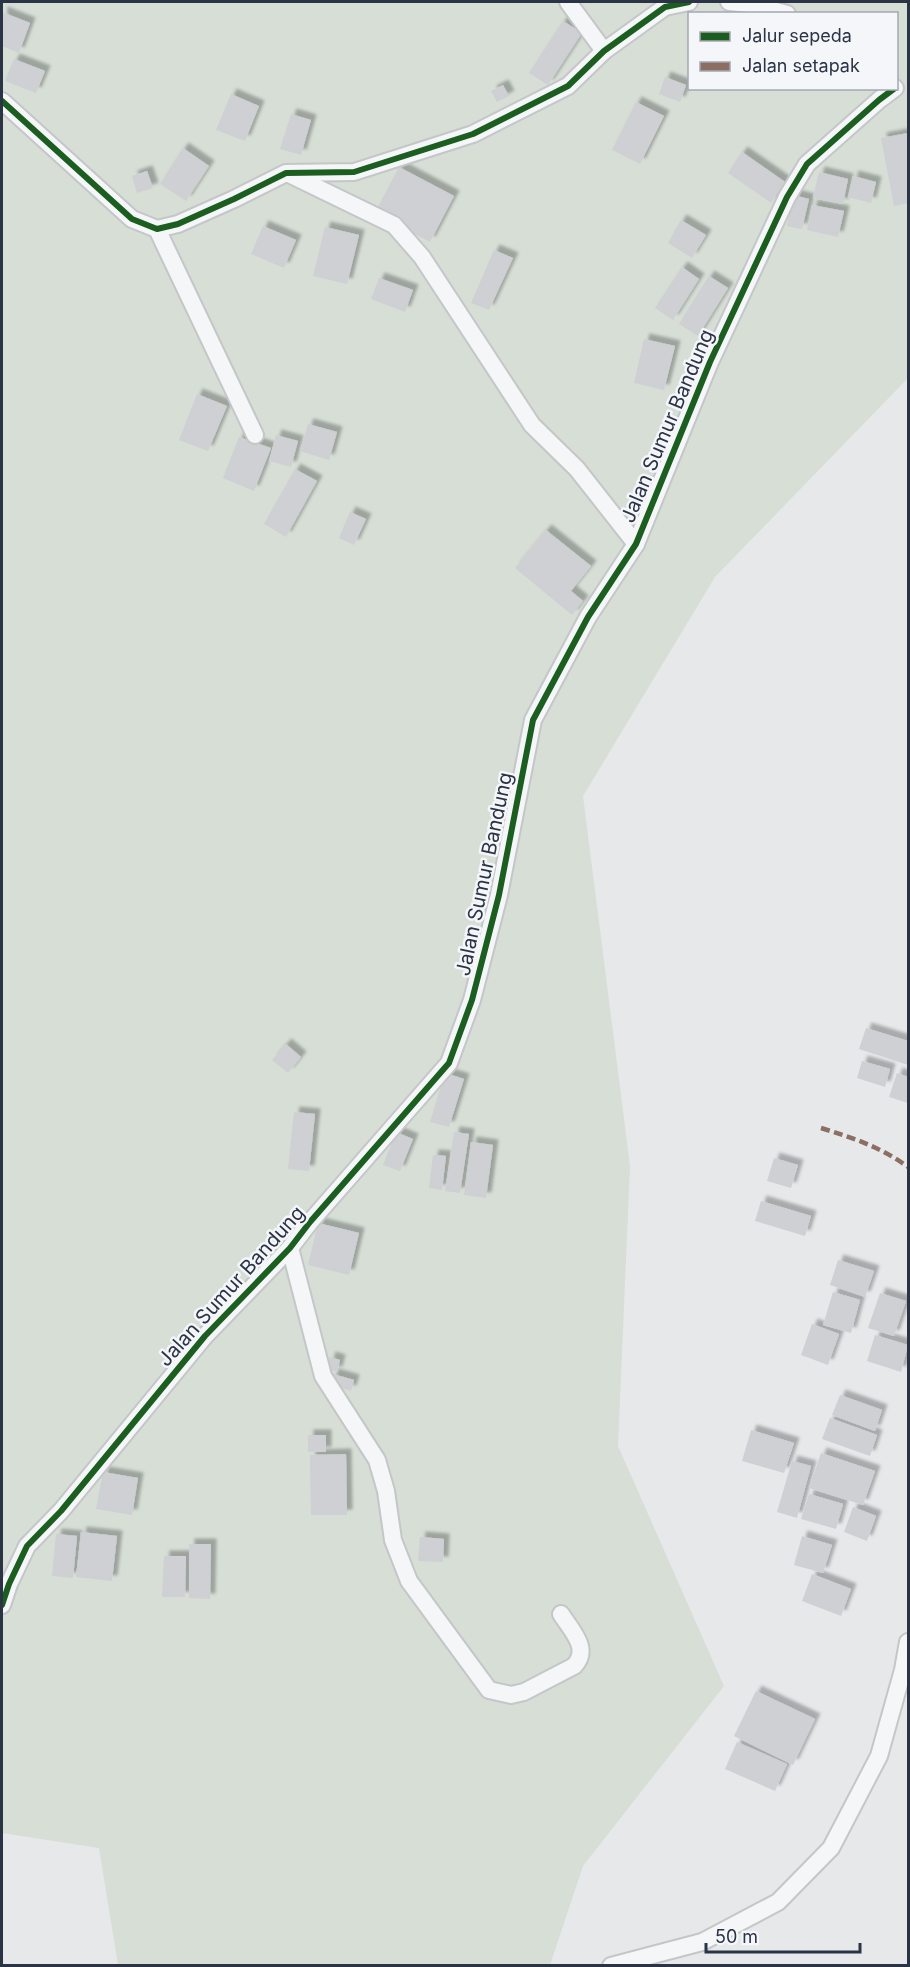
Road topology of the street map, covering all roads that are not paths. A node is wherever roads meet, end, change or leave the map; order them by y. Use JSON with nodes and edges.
{"nodes":[{"id":1,"x":568,"y":2,"type":"edge"},
{"id":2,"x":689,"y":2,"type":"edge"},
{"id":3,"x":729,"y":2,"type":"edge"},
{"id":4,"x":780,"y":12,"type":"edge"},
{"id":5,"x":604,"y":51,"type":"junction"},
{"id":6,"x":875,"y":94,"type":"edge"},
{"id":7,"x":2,"y":101,"type":"edge"},
{"id":8,"x":285,"y":172,"type":"junction"},
{"id":9,"x":158,"y":229,"type":"junction"},
{"id":10,"x":255,"y":435,"type":"dead end"},
{"id":11,"x":636,"y":544,"type":"junction"},
{"id":12,"x":290,"y":1248,"type":"junction"},
{"id":13,"x":2,"y":1605,"type":"edge"},
{"id":14,"x":561,"y":1614,"type":"dead end"},
{"id":15,"x":909,"y":1642,"type":"edge"},
{"id":16,"x":610,"y":1965,"type":"edge"}],
"edges":[{"from":1,"to":5,"type":"street"},
{"from":2,"to":5,"type":"street"},
{"from":3,"to":4,"type":"street"},
{"from":5,"to":8,"type":"street"},
{"from":6,"to":11,"type":"street","name":"Jalan Sumur Bandung"},
{"from":7,"to":9,"type":"street"},
{"from":8,"to":9,"type":"street"},
{"from":8,"to":11,"type":"street"},
{"from":9,"to":10,"type":"street"},
{"from":11,"to":12,"type":"street","name":"Jalan Sumur Bandung"},
{"from":12,"to":13,"type":"street","name":"Jalan Sumur Bandung"},
{"from":12,"to":14,"type":"street"},
{"from":15,"to":16,"type":"street"}]}
